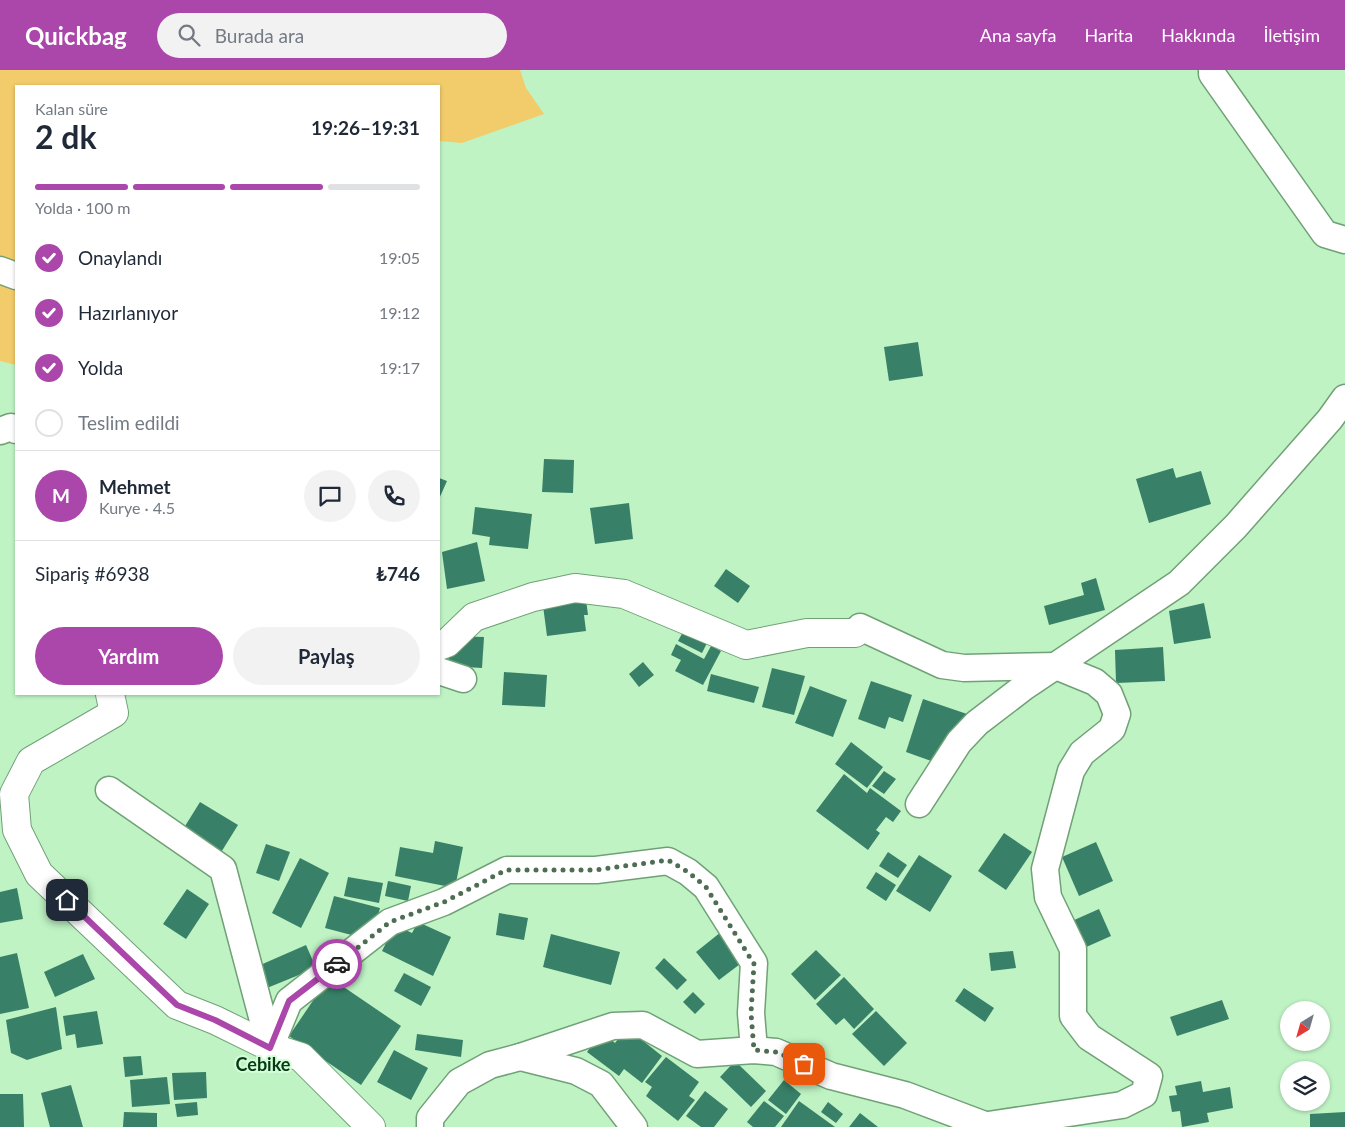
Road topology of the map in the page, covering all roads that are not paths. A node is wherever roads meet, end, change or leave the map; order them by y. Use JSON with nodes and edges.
{"nodes":[{"id":1,"x":1212,"y":70,"type":"edge"},
{"id":2,"x":1345,"y":240,"type":"edge"},
{"id":3,"x":0,"y":270,"type":"edge"},
{"id":4,"x":15,"y":276,"type":"edge"},
{"id":5,"x":1345,"y":398,"type":"edge"},
{"id":6,"x":15,"y":429,"type":"edge"},
{"id":7,"x":0,"y":431,"type":"edge"},
{"id":8,"x":856,"y":633,"type":"joint"},
{"id":9,"x":440,"y":646,"type":"edge"},
{"id":10,"x":1056,"y":666,"type":"junction"},
{"id":11,"x":440,"y":671,"type":"edge"},
{"id":12,"x":463,"y":679,"type":"dead end"},
{"id":13,"x":110,"y":695,"type":"edge"},
{"id":14,"x":109,"y":790,"type":"dead end"},
{"id":15,"x":919,"y":804,"type":"dead end"},
{"id":16,"x":270,"y":1048,"type":"junction"},
{"id":17,"x":754,"y":1050,"type":"junction"},
{"id":18,"x":520,"y":1057,"type":"junction"},
{"id":19,"x":989,"y":1126,"type":"edge"},
{"id":20,"x":371,"y":1127,"type":"edge"},
{"id":21,"x":430,"y":1127,"type":"edge"},
{"id":22,"x":634,"y":1127,"type":"edge"}],
"edges":[{"from":1,"to":2,"type":"street"},
{"from":3,"to":4,"type":"street"},
{"from":5,"to":10,"type":"street"},
{"from":6,"to":7,"type":"street"},
{"from":8,"to":9,"type":"street"},
{"from":8,"to":10,"type":"street"},
{"from":10,"to":15,"type":"street"},
{"from":10,"to":19,"type":"street"},
{"from":11,"to":12,"type":"street"},
{"from":13,"to":16,"type":"street"},
{"from":14,"to":16,"type":"street"},
{"from":16,"to":17,"type":"street"},
{"from":16,"to":20,"type":"street"},
{"from":17,"to":18,"type":"street"},
{"from":17,"to":19,"type":"street"},
{"from":18,"to":21,"type":"street"},
{"from":18,"to":22,"type":"street"}]}
